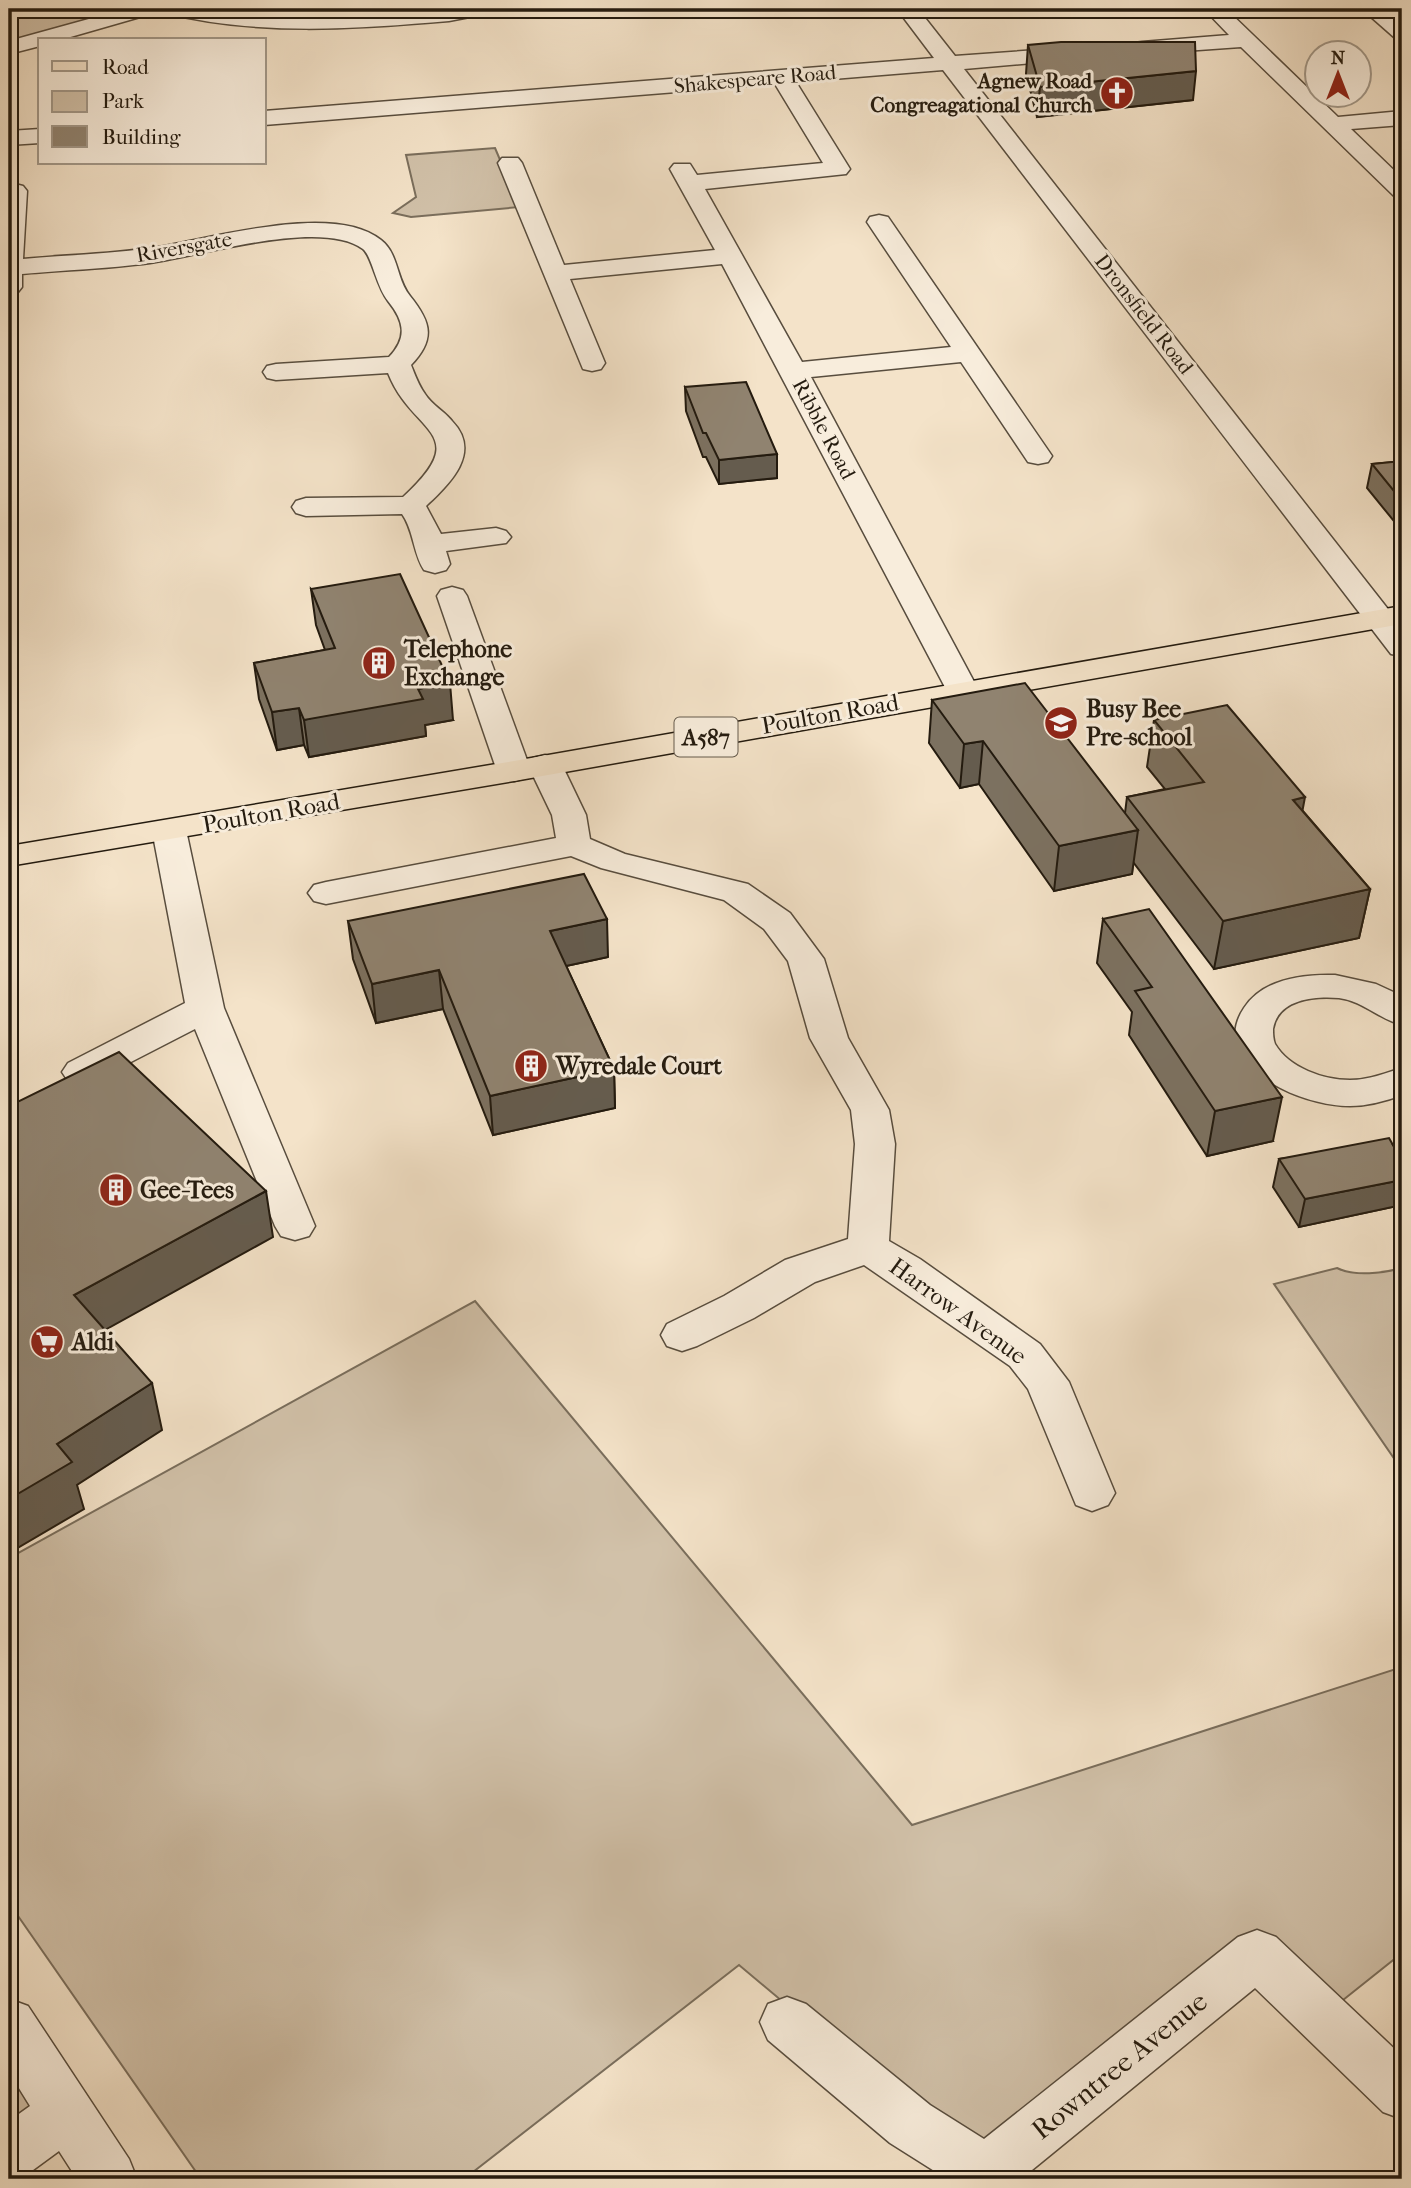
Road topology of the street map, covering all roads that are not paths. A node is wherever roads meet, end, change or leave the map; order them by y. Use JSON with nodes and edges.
{"nodes":[{"id":1,"x":147,"y":9,"type":"edge"},
{"id":2,"x":173,"y":9,"type":"edge"},
{"id":3,"x":476,"y":9,"type":"edge"},
{"id":4,"x":907,"y":9,"type":"edge"},
{"id":5,"x":1214,"y":9,"type":"edge"},
{"id":6,"x":1372,"y":9,"type":"edge"},
{"id":7,"x":1402,"y":34,"type":"edge"},
{"id":8,"x":44,"y":38,"type":"edge"},
{"id":9,"x":38,"y":40,"type":"edge"},
{"id":10,"x":1246,"y":40,"type":"junction"},
{"id":11,"x":9,"y":48,"type":"edge"},
{"id":12,"x":1125,"y":49,"type":"edge"},
{"id":13,"x":1098,"y":51,"type":"edge"},
{"id":14,"x":950,"y":63,"type":"junction"},
{"id":15,"x":782,"y":77,"type":"junction"},
{"id":16,"x":266,"y":118,"type":"edge"},
{"id":17,"x":1402,"y":118,"type":"edge"},
{"id":18,"x":1334,"y":124,"type":"junction"},
{"id":19,"x":38,"y":136,"type":"edge"},
{"id":20,"x":9,"y":138,"type":"edge"},
{"id":21,"x":510,"y":163,"type":"dead end"},
{"id":22,"x":15,"y":191,"type":"dead end"},
{"id":23,"x":1402,"y":191,"type":"edge"},
{"id":24,"x":387,"y":222,"type":"dead end"},
{"id":25,"x":879,"y":222,"type":"dead end"},
{"id":26,"x":358,"y":237,"type":"junction"},
{"id":27,"x":728,"y":256,"type":"junction"},
{"id":28,"x":556,"y":273,"type":"junction"},
{"id":29,"x":10,"y":277,"type":"edge"},
{"id":30,"x":967,"y":353,"type":"junction"},
{"id":31,"x":592,"y":363,"type":"dead end"},
{"id":32,"x":397,"y":364,"type":"junction"},
{"id":33,"x":794,"y":371,"type":"junction"},
{"id":34,"x":275,"y":372,"type":"dead end"},
{"id":35,"x":1038,"y":456,"type":"dead end"},
{"id":36,"x":411,"y":505,"type":"junction"},
{"id":37,"x":306,"y":507,"type":"dead end"},
{"id":38,"x":496,"y":537,"type":"dead end"},
{"id":39,"x":452,"y":596,"type":"dead end"},
{"id":40,"x":1391,"y":617,"type":"edge"},
{"id":41,"x":1402,"y":647,"type":"edge"},
{"id":42,"x":963,"y":691,"type":"junction"},
{"id":43,"x":529,"y":768,"type":"junction"},
{"id":44,"x":169,"y":830,"type":"junction"},
{"id":45,"x":574,"y":845,"type":"junction"},
{"id":46,"x":9,"y":856,"type":"edge"},
{"id":47,"x":326,"y":893,"type":"dead end"},
{"id":48,"x":205,"y":1008,"type":"junction"},
{"id":49,"x":1402,"y":1013,"type":"edge"},
{"id":50,"x":81,"y":1072,"type":"edge"},
{"id":51,"x":1396,"y":1088,"type":"edge"},
{"id":52,"x":295,"y":1226,"type":"dead end"},
{"id":53,"x":869,"y":1248,"type":"junction"},
{"id":54,"x":682,"y":1335,"type":"dead end"},
{"id":55,"x":1092,"y":1493,"type":"dead end"},
{"id":56,"x":788,"y":2022,"type":"dead end"},
{"id":57,"x":9,"y":2024,"type":"edge"},
{"id":58,"x":1402,"y":2093,"type":"edge"},
{"id":59,"x":65,"y":2114,"type":"junction"},
{"id":60,"x":9,"y":2154,"type":"edge"},
{"id":61,"x":109,"y":2179,"type":"edge"}],
"edges":[{"from":1,"to":8,"type":"street"},
{"from":2,"to":3,"type":"street"},
{"from":4,"to":14,"type":"street","name":"Dronsfield Road"},
{"from":5,"to":10,"type":"street"},
{"from":6,"to":7,"type":"street"},
{"from":9,"to":11,"type":"street"},
{"from":10,"to":12,"type":"street"},
{"from":10,"to":18,"type":"street"},
{"from":13,"to":14,"type":"street","name":"Shakespeare Road"},
{"from":14,"to":15,"type":"street","name":"Shakespeare Road"},
{"from":14,"to":40,"type":"street","name":"Dronsfield Road"},
{"from":15,"to":16,"type":"street","name":"Shakespeare Road"},
{"from":15,"to":27,"type":"street","name":"Ribble Road"},
{"from":17,"to":18,"type":"street"},
{"from":18,"to":23,"type":"street"},
{"from":19,"to":20,"type":"street"},
{"from":21,"to":28,"type":"street"},
{"from":22,"to":29,"type":"street"},
{"from":24,"to":26,"type":"street"},
{"from":25,"to":30,"type":"street"},
{"from":26,"to":29,"type":"street","name":"Riversgate"},
{"from":26,"to":32,"type":"street"},
{"from":27,"to":28,"type":"street"},
{"from":27,"to":33,"type":"street","name":"Ribble Road"},
{"from":28,"to":31,"type":"street"},
{"from":30,"to":33,"type":"street"},
{"from":30,"to":35,"type":"street"},
{"from":32,"to":34,"type":"street"},
{"from":32,"to":36,"type":"street"},
{"from":33,"to":42,"type":"street","name":"Ribble Road"},
{"from":36,"to":37,"type":"street"},
{"from":36,"to":38,"type":"street"},
{"from":39,"to":43,"type":"street"},
{"from":40,"to":41,"type":"street","name":"Dronsfield Road"},
{"from":40,"to":42,"type":"main road","name":"Poulton Road","number":"A587"},
{"from":42,"to":43,"type":"main road","name":"Poulton Road","number":"A587"},
{"from":43,"to":44,"type":"main road","name":"Poulton Road","number":"A587"},
{"from":43,"to":45,"type":"street"},
{"from":44,"to":46,"type":"main road","name":"Poulton Road","number":"A587"},
{"from":44,"to":48,"type":"street"},
{"from":45,"to":47,"type":"street"},
{"from":45,"to":53,"type":"street","name":"Harrow Avenue"},
{"from":48,"to":50,"type":"street"},
{"from":48,"to":52,"type":"street"},
{"from":49,"to":51,"type":"street"},
{"from":53,"to":54,"type":"street","name":"Harrow Avenue"},
{"from":53,"to":55,"type":"street","name":"Harrow Avenue"},
{"from":56,"to":58,"type":"street","name":"Rowntree Avenue"},
{"from":57,"to":59,"type":"street"},
{"from":59,"to":60,"type":"street"},
{"from":59,"to":61,"type":"street"}]}
